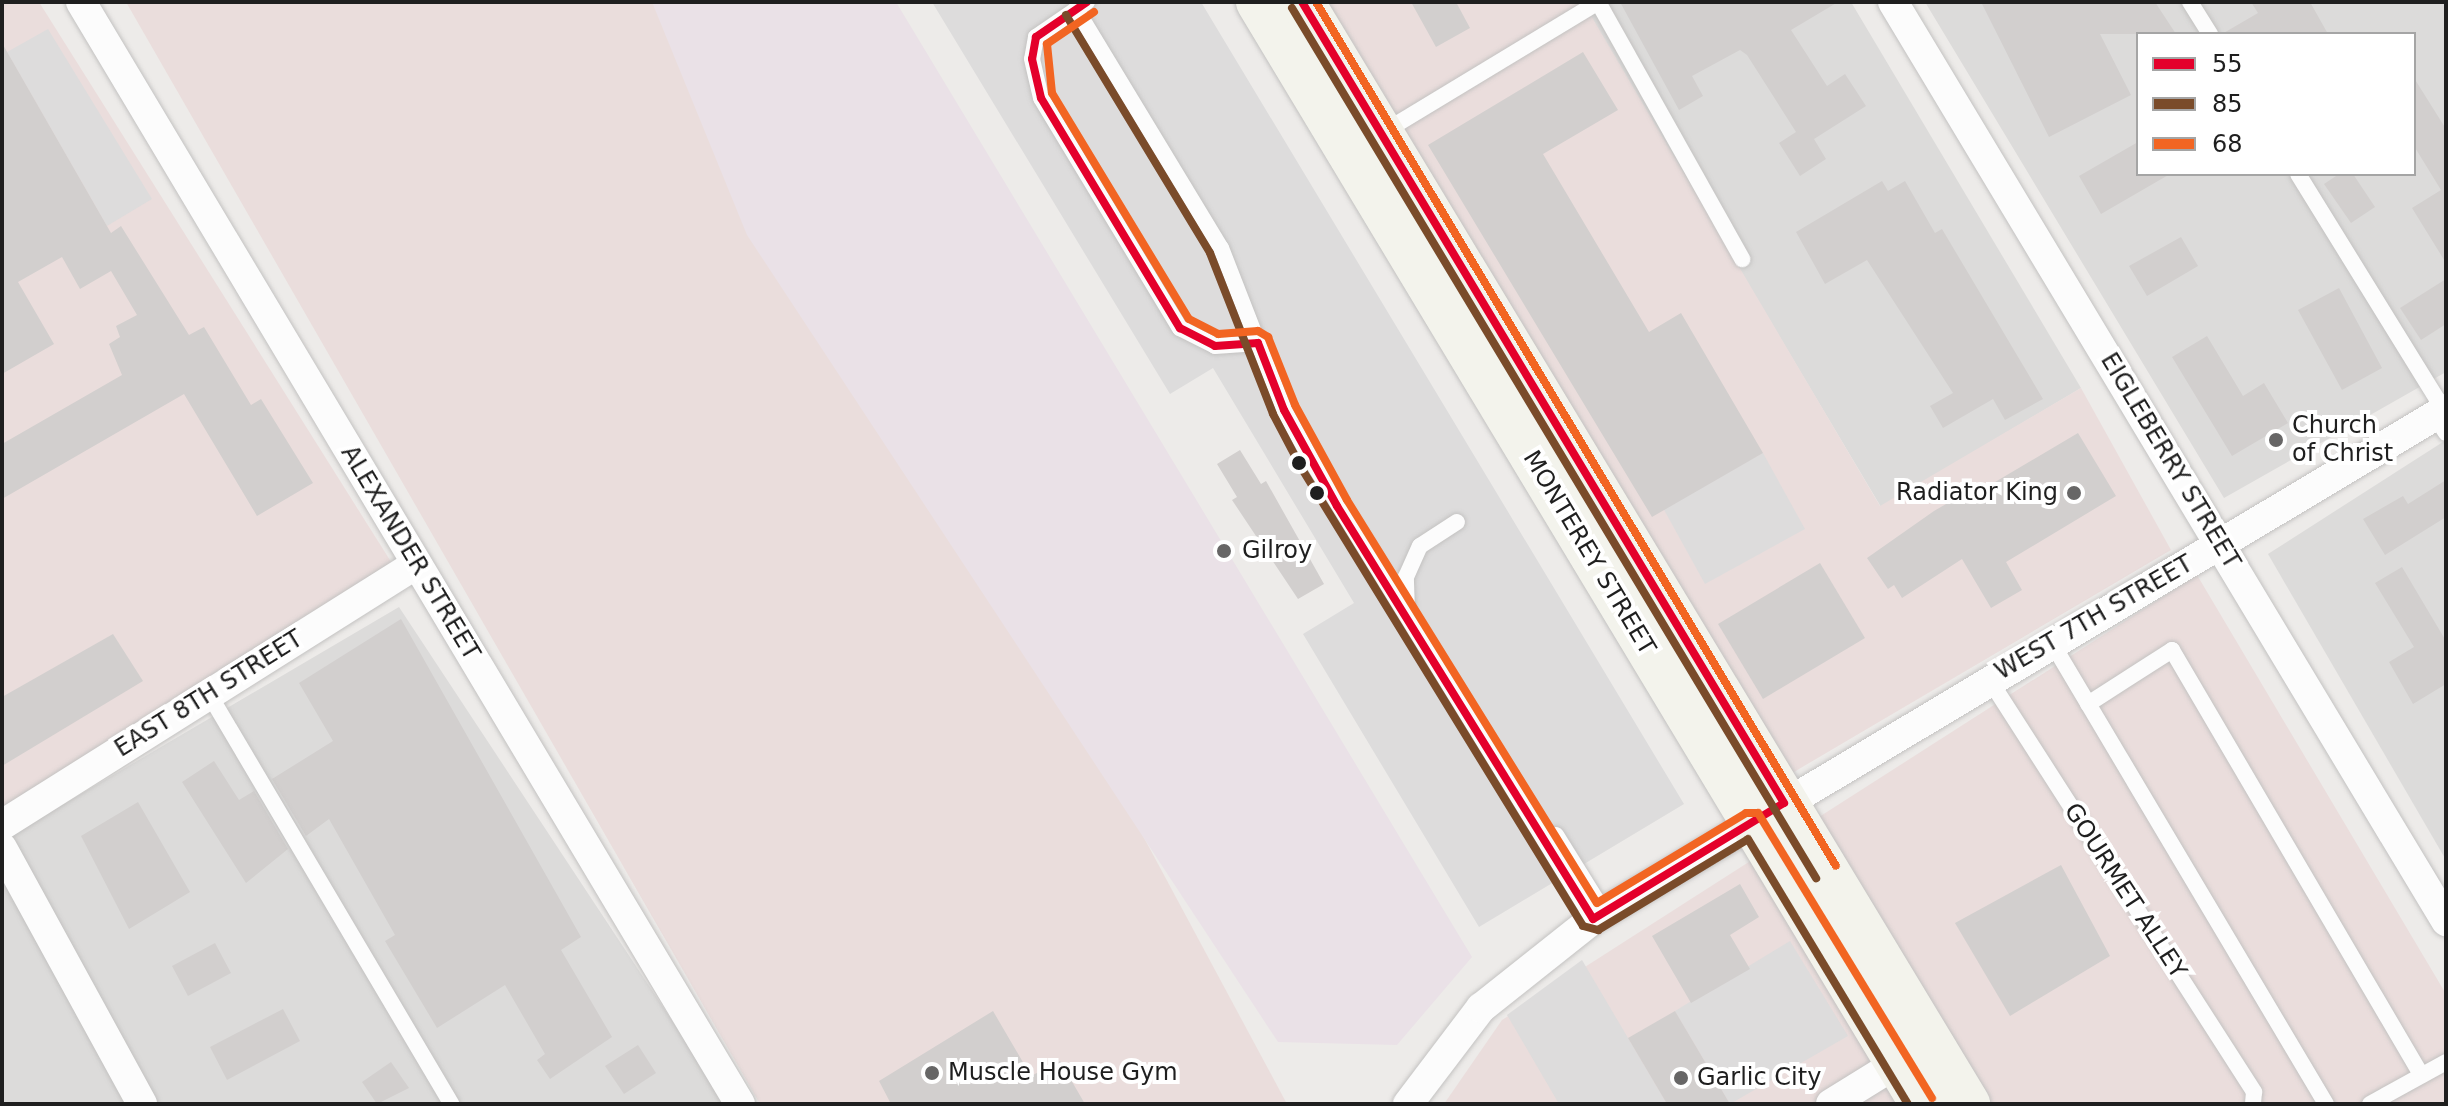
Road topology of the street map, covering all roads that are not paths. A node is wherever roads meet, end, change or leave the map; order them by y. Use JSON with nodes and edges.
{"nodes":[{"id":1,"x":81,"y":2,"type":"edge"},
{"id":2,"x":1258,"y":2,"type":"edge"},
{"id":3,"x":1302,"y":2,"type":"edge"},
{"id":4,"x":1893,"y":2,"type":"edge"},
{"id":5,"x":2190,"y":2,"type":"edge"},
{"id":6,"x":1082,"y":6,"type":"edge"},
{"id":7,"x":2209,"y":32,"type":"edge"},
{"id":8,"x":1381,"y":133,"type":"junction"},
{"id":9,"x":2299,"y":176,"type":"edge"},
{"id":10,"x":1742,"y":259,"type":"dead end"},
{"id":11,"x":1258,"y":343,"type":"junction"},
{"id":12,"x":2443,"y":417,"type":"edge"},
{"id":13,"x":1457,"y":522,"type":"dead end"},
{"id":14,"x":2221,"y":544,"type":"junction"},
{"id":15,"x":417,"y":564,"type":"junction"},
{"id":16,"x":1407,"y":613,"type":"junction"},
{"id":17,"x":2052,"y":643,"type":"junction"},
{"id":18,"x":1989,"y":679,"type":"junction"},
{"id":19,"x":209,"y":694,"type":"junction"},
{"id":20,"x":2088,"y":704,"type":"junction"},
{"id":21,"x":1768,"y":813,"type":"junction"},
{"id":22,"x":2,"y":825,"type":"edge"},
{"id":23,"x":2,"y":848,"type":"edge"},
{"id":24,"x":1598,"y":916,"type":"junction"},
{"id":25,"x":2446,"y":921,"type":"edge"},
{"id":26,"x":2446,"y":1062,"type":"edge"},
{"id":27,"x":1897,"y":1063,"type":"junction"},
{"id":28,"x":2421,"y":1075,"type":"junction"},
{"id":29,"x":142,"y":1104,"type":"edge"},
{"id":30,"x":451,"y":1104,"type":"edge"},
{"id":31,"x":740,"y":1104,"type":"edge"},
{"id":32,"x":1408,"y":1104,"type":"edge"},
{"id":33,"x":1831,"y":1104,"type":"edge"},
{"id":34,"x":1922,"y":1104,"type":"edge"},
{"id":35,"x":1968,"y":1104,"type":"edge"},
{"id":36,"x":2253,"y":1104,"type":"edge"},
{"id":37,"x":2326,"y":1104,"type":"edge"},
{"id":38,"x":2370,"y":1104,"type":"edge"}],
"edges":[{"from":1,"to":15,"type":"street","name":"ALEXANDER STREET"},
{"from":2,"to":21,"type":"main road","name":"MONTEREY STREET"},
{"from":3,"to":8,"type":"main road","name":"MONTEREY STREET"},
{"from":4,"to":14,"type":"street","name":"EIGLEBERRY STREET"},
{"from":5,"to":7,"type":"lane"},
{"from":6,"to":11,"type":"lane"},
{"from":6,"to":11,"type":"lane"},
{"from":8,"to":10,"type":"lane"},
{"from":8,"to":21,"type":"main road","name":"MONTEREY STREET"},
{"from":9,"to":12,"type":"lane"},
{"from":11,"to":16,"type":"lane"},
{"from":12,"to":14,"type":"street","name":"WEST 7TH STREET"},
{"from":13,"to":16,"type":"lane"},
{"from":14,"to":17,"type":"street","name":"WEST 7TH STREET"},
{"from":14,"to":25,"type":"street","name":"EIGLEBERRY STREET"},
{"from":15,"to":19,"type":"street","name":"EAST 8TH STREET"},
{"from":15,"to":31,"type":"street","name":"ALEXANDER STREET"},
{"from":16,"to":24,"type":"lane"},
{"from":17,"to":18,"type":"street","name":"WEST 7TH STREET"},
{"from":17,"to":20,"type":"lane"},
{"from":18,"to":21,"type":"street","name":"WEST 7TH STREET"},
{"from":18,"to":36,"type":"lane","name":"GOURMET ALLEY"},
{"from":19,"to":22,"type":"street","name":"EAST 8TH STREET"},
{"from":19,"to":30,"type":"lane"},
{"from":20,"to":28,"type":"lane"},
{"from":20,"to":37,"type":"lane"},
{"from":21,"to":24,"type":"street","name":"WEST 7TH STREET"},
{"from":21,"to":27,"type":"main road","name":"MONTEREY STREET"},
{"from":21,"to":35,"type":"main road","name":"MONTEREY STREET"},
{"from":23,"to":29,"type":"street"},
{"from":24,"to":32,"type":"street","name":"WEST 7TH STREET"},
{"from":26,"to":28,"type":"lane"},
{"from":27,"to":33,"type":"street"},
{"from":27,"to":34,"type":"main road","name":"MONTEREY STREET"},
{"from":28,"to":38,"type":"lane"}]}
